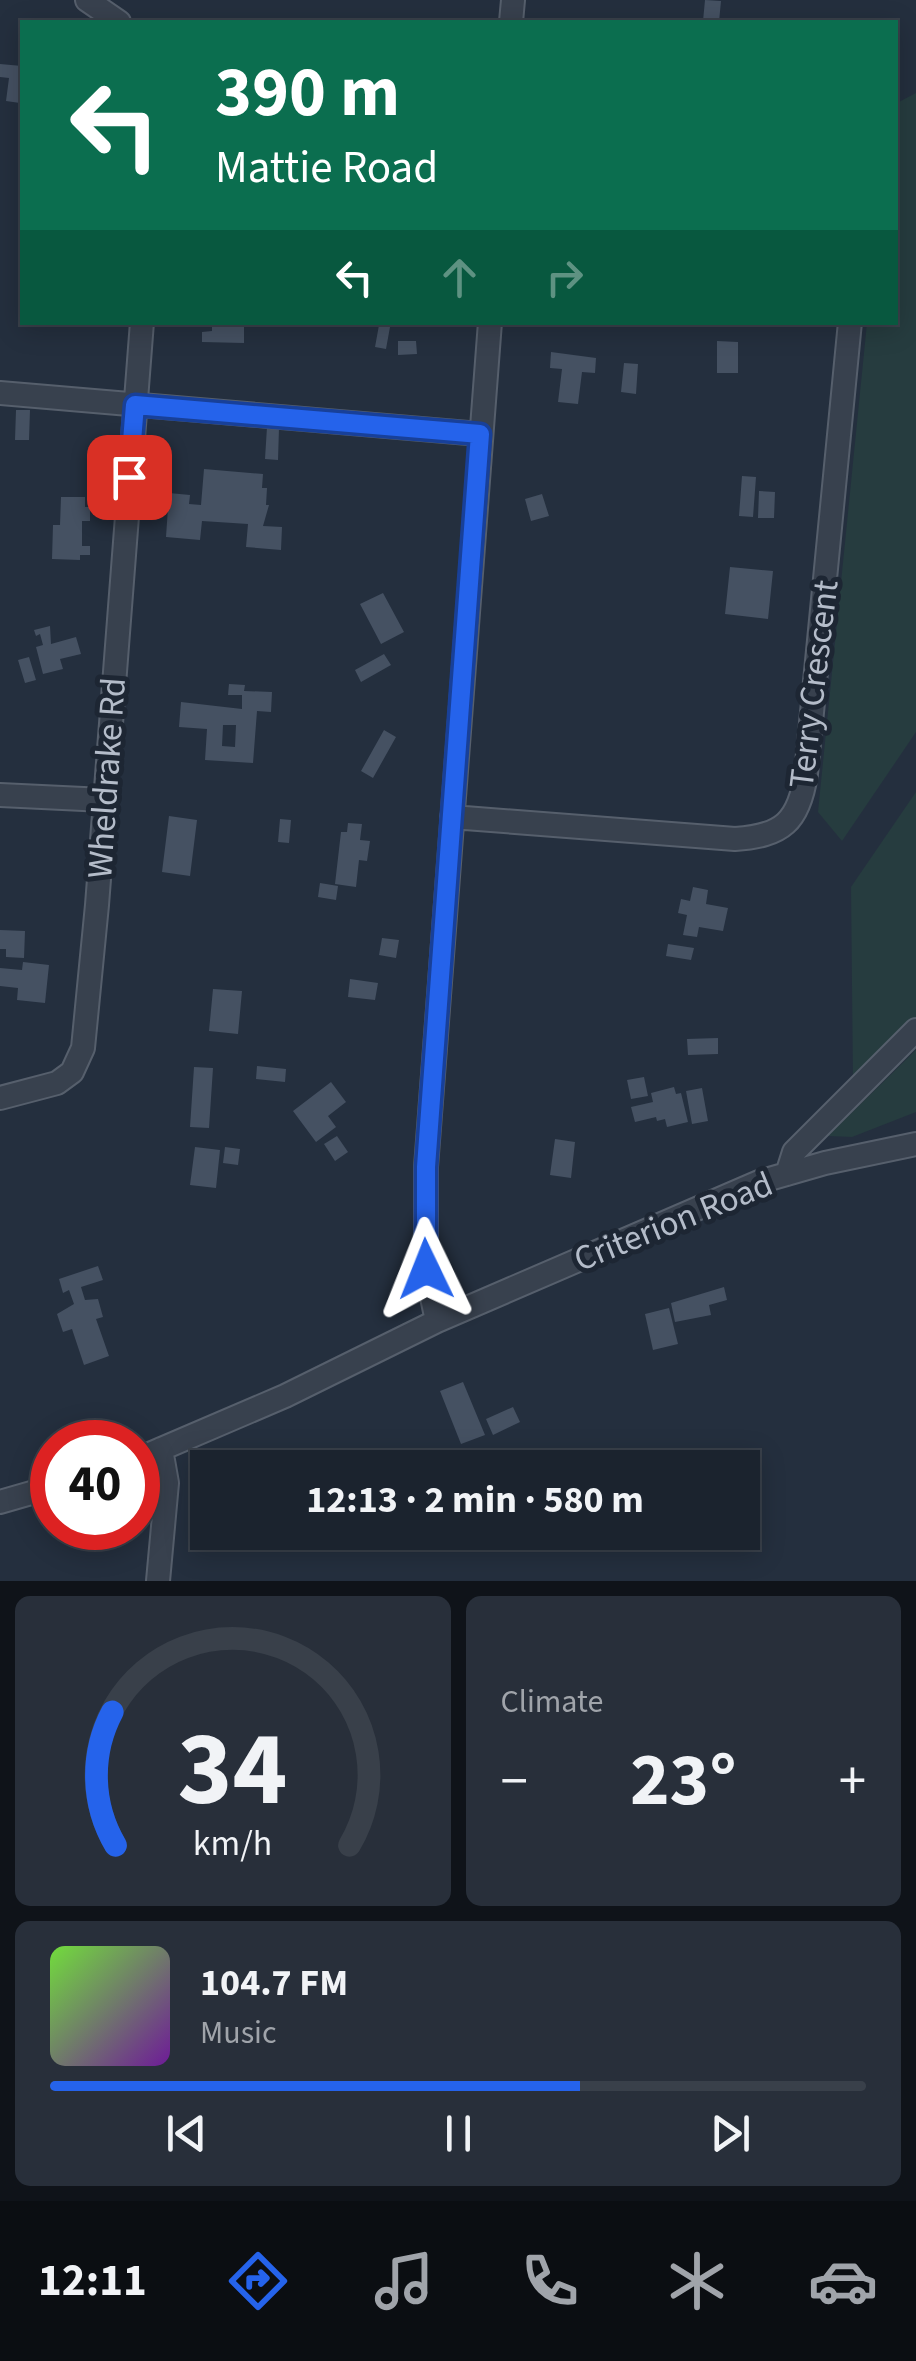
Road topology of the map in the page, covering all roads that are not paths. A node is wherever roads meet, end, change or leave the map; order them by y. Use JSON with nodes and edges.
{"nodes":[{"id":1,"x":87,"y":0,"type":"edge"},
{"id":2,"x":116,"y":12,"type":"edge"},
{"id":3,"x":142,"y":325,"type":"edge"},
{"id":4,"x":490,"y":325,"type":"edge"},
{"id":5,"x":850,"y":325,"type":"edge"},
{"id":6,"x":0,"y":393,"type":"edge"},
{"id":7,"x":135,"y":405,"type":"junction"},
{"id":8,"x":480,"y":434,"type":"junction"},
{"id":9,"x":0,"y":795,"type":"edge"},
{"id":10,"x":104,"y":800,"type":"junction"},
{"id":11,"x":452,"y":818,"type":"junction"},
{"id":12,"x":916,"y":1030,"type":"edge"},
{"id":13,"x":0,"y":1098,"type":"edge"},
{"id":14,"x":916,"y":1144,"type":"edge"},
{"id":15,"x":786,"y":1174,"type":"junction"},
{"id":16,"x":437,"y":1320,"type":"junction"},
{"id":17,"x":162,"y":1449,"type":"joint"},
{"id":18,"x":30,"y":1493,"type":"edge"},
{"id":19,"x":0,"y":1502,"type":"edge"},
{"id":20,"x":158,"y":1581,"type":"edge"}],
"edges":[{"from":1,"to":2,"type":"street"},
{"from":3,"to":7,"type":"street","name":"Wheldrake Rd"},
{"from":4,"to":8,"type":"street"},
{"from":5,"to":11,"type":"street","name":"Terry Crescent"},
{"from":6,"to":7,"type":"street"},
{"from":7,"to":8,"type":"street"},
{"from":7,"to":10,"type":"street","name":"Wheldrake Rd"},
{"from":8,"to":11,"type":"street"},
{"from":9,"to":10,"type":"street"},
{"from":10,"to":13,"type":"street","name":"Wheldrake Rd"},
{"from":11,"to":16,"type":"street"},
{"from":12,"to":15,"type":"street"},
{"from":14,"to":15,"type":"street","name":"Criterion Road"},
{"from":15,"to":16,"type":"street","name":"Criterion Road"},
{"from":16,"to":17,"type":"street","name":"Criterion Road"},
{"from":17,"to":20,"type":"street"},
{"from":18,"to":19,"type":"street"}]}
